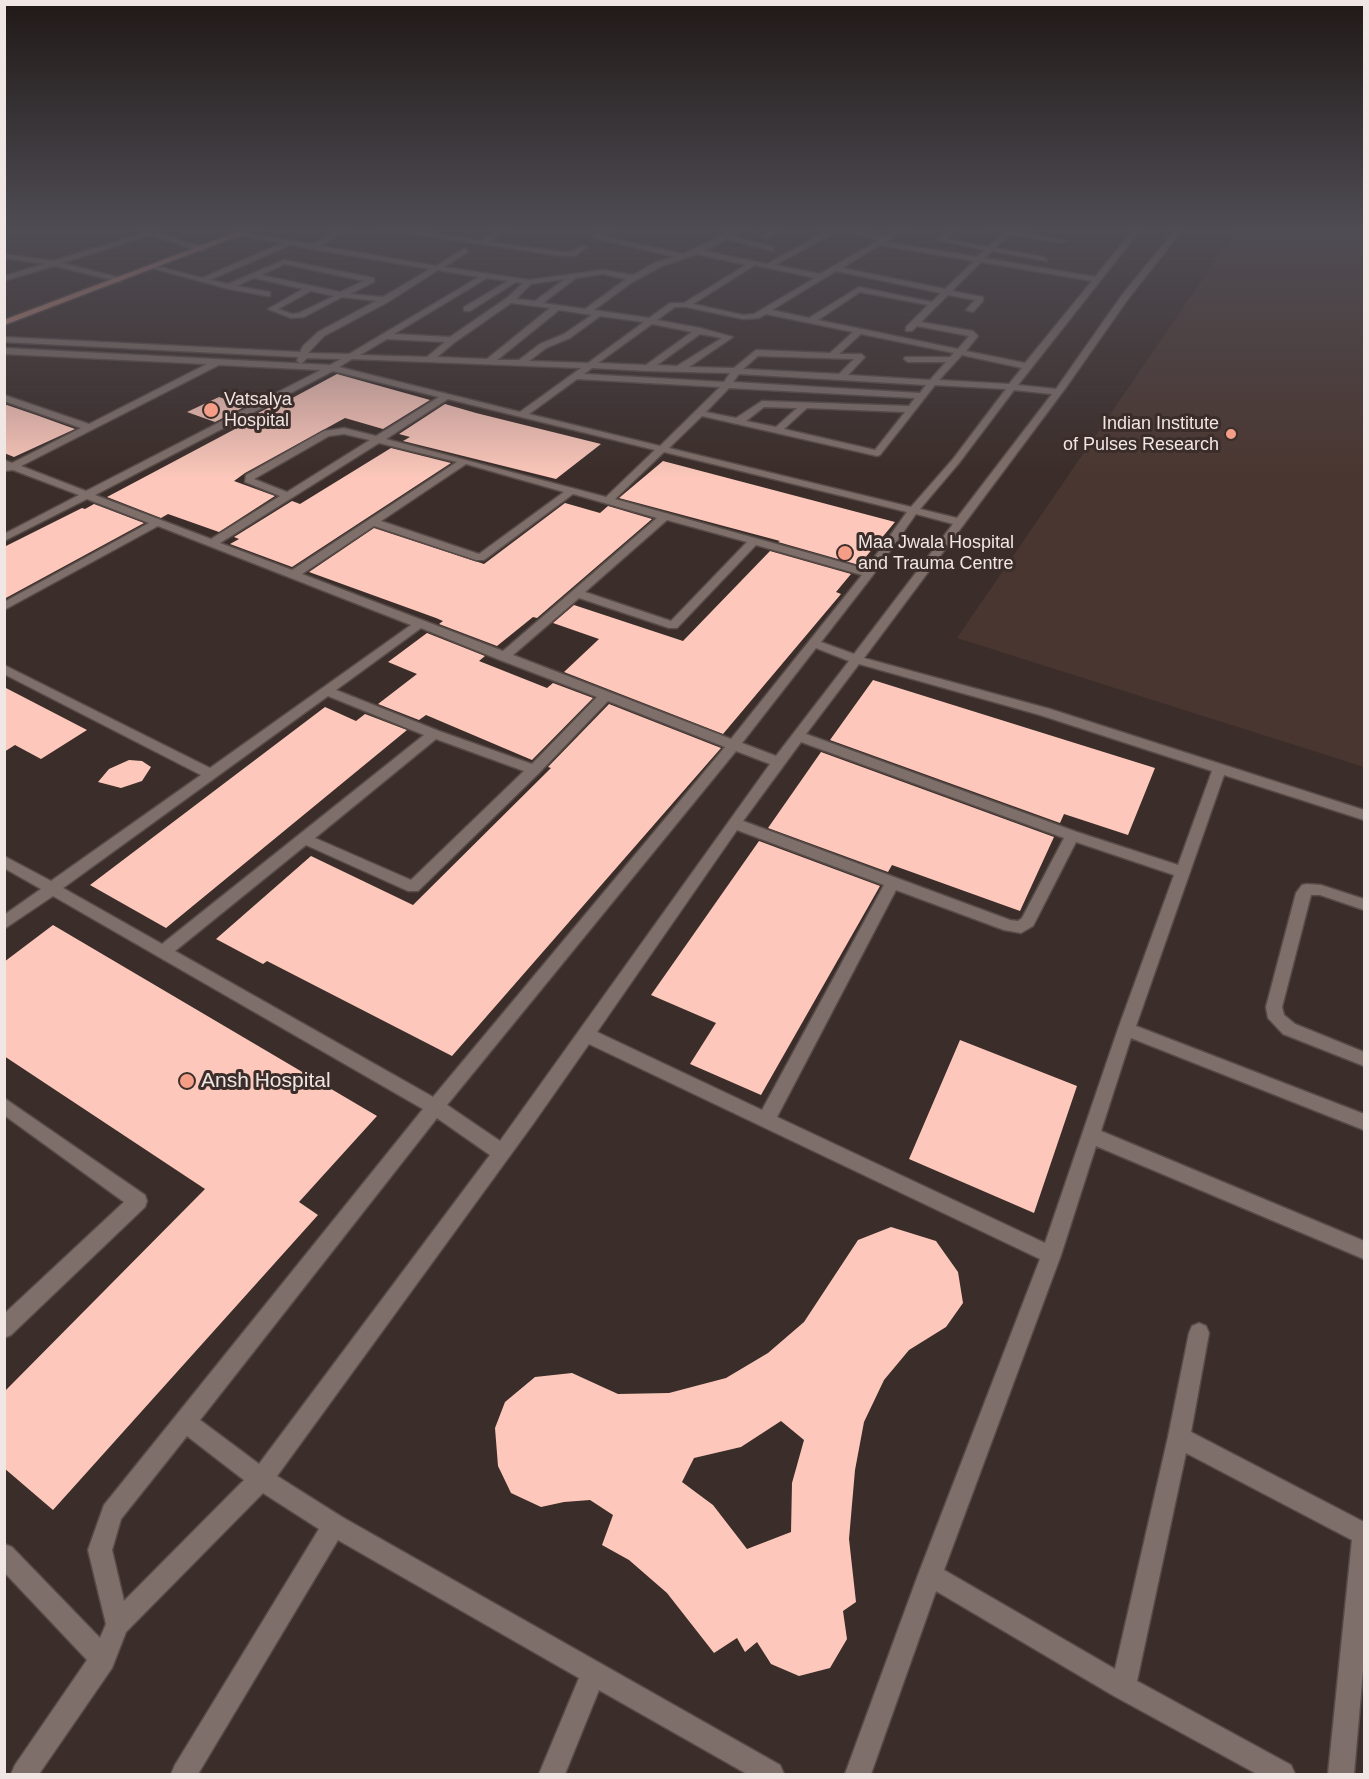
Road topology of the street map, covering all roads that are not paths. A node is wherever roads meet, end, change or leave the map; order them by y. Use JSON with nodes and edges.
{"nodes":[{"id":1,"x":33,"y":312,"type":"edge"},
{"id":2,"x":277,"y":312,"type":"edge"},
{"id":3,"x":304,"y":312,"type":"edge"},
{"id":4,"x":362,"y":312,"type":"edge"},
{"id":5,"x":425,"y":312,"type":"edge"},
{"id":6,"x":484,"y":312,"type":"edge"},
{"id":7,"x":551,"y":312,"type":"edge"},
{"id":8,"x":586,"y":312,"type":"edge"},
{"id":9,"x":663,"y":312,"type":"edge"},
{"id":10,"x":719,"y":312,"type":"edge"},
{"id":11,"x":763,"y":312,"type":"edge"},
{"id":12,"x":770,"y":312,"type":"edge"},
{"id":13,"x":824,"y":312,"type":"edge"},
{"id":14,"x":925,"y":312,"type":"edge"},
{"id":15,"x":1072,"y":312,"type":"edge"},
{"id":16,"x":1114,"y":312,"type":"edge"},
{"id":17,"x":490,"y":313,"type":"joint"},
{"id":18,"x":598,"y":314,"type":"junction"},
{"id":19,"x":650,"y":321,"type":"junction"},
{"id":20,"x":810,"y":321,"type":"junction"},
{"id":21,"x":4,"y":323,"type":"edge"},
{"id":22,"x":915,"y":323,"type":"junction"},
{"id":23,"x":700,"y":330,"type":"junction"},
{"id":24,"x":859,"y":331,"type":"junction"},
{"id":25,"x":384,"y":336,"type":"junction"},
{"id":26,"x":4,"y":339,"type":"edge"},
{"id":27,"x":898,"y":339,"type":"junction"},
{"id":28,"x":452,"y":340,"type":"junction"},
{"id":29,"x":4,"y":351,"type":"edge"},
{"id":30,"x":959,"y":352,"type":"junction"},
{"id":31,"x":834,"y":354,"type":"junction"},
{"id":32,"x":303,"y":355,"type":"junction"},
{"id":33,"x":350,"y":357,"type":"junction"},
{"id":34,"x":431,"y":358,"type":"junction"},
{"id":35,"x":908,"y":359,"type":"dead end"},
{"id":36,"x":952,"y":360,"type":"junction"},
{"id":37,"x":489,"y":361,"type":"junction"},
{"id":38,"x":216,"y":362,"type":"junction"},
{"id":39,"x":522,"y":362,"type":"junction"},
{"id":40,"x":590,"y":365,"type":"junction"},
{"id":41,"x":1027,"y":366,"type":"junction"},
{"id":42,"x":299,"y":367,"type":"junction"},
{"id":43,"x":332,"y":368,"type":"junction"},
{"id":44,"x":648,"y":368,"type":"junction"},
{"id":45,"x":678,"y":369,"type":"junction"},
{"id":46,"x":736,"y":371,"type":"junction"},
{"id":47,"x":575,"y":376,"type":"junction"},
{"id":48,"x":841,"y":377,"type":"junction"},
{"id":49,"x":933,"y":382,"type":"junction"},
{"id":50,"x":726,"y":386,"type":"junction"},
{"id":51,"x":1013,"y":387,"type":"junction"},
{"id":52,"x":1057,"y":392,"type":"junction"},
{"id":53,"x":449,"y":395,"type":"junction"},
{"id":54,"x":923,"y":396,"type":"junction"},
{"id":55,"x":4,"y":398,"type":"edge"},
{"id":56,"x":805,"y":405,"type":"junction"},
{"id":57,"x":912,"y":409,"type":"junction"},
{"id":58,"x":700,"y":413,"type":"junction"},
{"id":59,"x":523,"y":414,"type":"junction"},
{"id":60,"x":739,"y":422,"type":"junction"},
{"id":61,"x":89,"y":427,"type":"junction"},
{"id":62,"x":778,"y":430,"type":"junction"},
{"id":63,"x":379,"y":440,"type":"junction"},
{"id":64,"x":661,"y":448,"type":"junction"},
{"id":65,"x":465,"y":461,"type":"junction"},
{"id":66,"x":7,"y":466,"type":"edge"},
{"id":67,"x":571,"y":491,"type":"junction"},
{"id":68,"x":89,"y":495,"type":"junction"},
{"id":69,"x":288,"y":496,"type":"junction"},
{"id":70,"x":607,"y":501,"type":"junction"},
{"id":71,"x":912,"y":512,"type":"junction"},
{"id":72,"x":664,"y":517,"type":"junction"},
{"id":73,"x":158,"y":522,"type":"junction"},
{"id":74,"x":373,"y":522,"type":"junction"},
{"id":75,"x":959,"y":522,"type":"junction"},
{"id":76,"x":4,"y":538,"type":"edge"},
{"id":77,"x":754,"y":542,"type":"junction"},
{"id":78,"x":212,"y":543,"type":"junction"},
{"id":79,"x":868,"y":573,"type":"junction"},
{"id":80,"x":293,"y":575,"type":"junction"},
{"id":81,"x":576,"y":593,"type":"junction"},
{"id":82,"x":4,"y":607,"type":"edge"},
{"id":83,"x":420,"y":624,"type":"junction"},
{"id":84,"x":814,"y":643,"type":"junction"},
{"id":85,"x":504,"y":657,"type":"junction"},
{"id":86,"x":855,"y":659,"type":"junction"},
{"id":87,"x":4,"y":669,"type":"edge"},
{"id":88,"x":325,"y":690,"type":"junction"},
{"id":89,"x":605,"y":696,"type":"junction"},
{"id":90,"x":434,"y":734,"type":"junction"},
{"id":91,"x":798,"y":736,"type":"junction"},
{"id":92,"x":733,"y":746,"type":"junction"},
{"id":93,"x":778,"y":762,"type":"junction"},
{"id":94,"x":1220,"y":768,"type":"junction"},
{"id":95,"x":534,"y":770,"type":"junction"},
{"id":96,"x":210,"y":774,"type":"junction"},
{"id":97,"x":1365,"y":815,"type":"edge"},
{"id":98,"x":734,"y":823,"type":"junction"},
{"id":99,"x":1072,"y":837,"type":"junction"},
{"id":100,"x":305,"y":839,"type":"junction"},
{"id":101,"x":4,"y":861,"type":"edge"},
{"id":102,"x":1183,"y":872,"type":"junction"},
{"id":103,"x":892,"y":884,"type":"junction"},
{"id":104,"x":52,"y":889,"type":"junction"},
{"id":105,"x":1365,"y":905,"type":"edge"},
{"id":106,"x":4,"y":923,"type":"edge"},
{"id":107,"x":163,"y":952,"type":"junction"},
{"id":108,"x":1126,"y":1029,"type":"junction"},
{"id":109,"x":586,"y":1035,"type":"junction"},
{"id":110,"x":1365,"y":1059,"type":"edge"},
{"id":111,"x":4,"y":1105,"type":"edge"},
{"id":112,"x":435,"y":1107,"type":"junction"},
{"id":113,"x":766,"y":1120,"type":"junction"},
{"id":114,"x":1365,"y":1122,"type":"edge"},
{"id":115,"x":1091,"y":1135,"type":"junction"},
{"id":116,"x":502,"y":1153,"type":"junction"},
{"id":117,"x":1365,"y":1250,"type":"edge"},
{"id":118,"x":1051,"y":1255,"type":"junction"},
{"id":119,"x":4,"y":1329,"type":"edge"},
{"id":120,"x":1199,"y":1333,"type":"dead end"},
{"id":121,"x":184,"y":1421,"type":"junction"},
{"id":122,"x":1179,"y":1437,"type":"junction"},
{"id":123,"x":261,"y":1479,"type":"junction"},
{"id":124,"x":334,"y":1525,"type":"junction"},
{"id":125,"x":1365,"y":1534,"type":"edge"},
{"id":126,"x":1365,"y":1539,"type":"edge"},
{"id":127,"x":4,"y":1555,"type":"edge"},
{"id":128,"x":930,"y":1575,"type":"junction"},
{"id":129,"x":118,"y":1624,"type":"junction"},
{"id":130,"x":103,"y":1659,"type":"junction"},
{"id":131,"x":594,"y":1673,"type":"junction"},
{"id":132,"x":1123,"y":1687,"type":"junction"},
{"id":133,"x":24,"y":1774,"type":"edge"},
{"id":134,"x":184,"y":1774,"type":"edge"},
{"id":135,"x":552,"y":1774,"type":"edge"},
{"id":136,"x":771,"y":1774,"type":"edge"},
{"id":137,"x":858,"y":1774,"type":"edge"},
{"id":138,"x":1282,"y":1774,"type":"edge"},
{"id":139,"x":1341,"y":1774,"type":"edge"}],
"edges":[{"from":1,"to":21,"type":"main road"},
{"from":2,"to":3,"type":"street"},
{"from":4,"to":32,"type":"street"},
{"from":5,"to":25,"type":"street"},
{"from":6,"to":17,"type":"street"},
{"from":7,"to":37,"type":"street"},
{"from":8,"to":18,"type":"street"},
{"from":9,"to":19,"type":"street"},
{"from":10,"to":11,"type":"street"},
{"from":12,"to":20,"type":"street"},
{"from":13,"to":20,"type":"street"},
{"from":14,"to":22,"type":"street"},
{"from":15,"to":41,"type":"street"},
{"from":16,"to":52,"type":"street"},
{"from":17,"to":28,"type":"street"},
{"from":18,"to":19,"type":"street"},
{"from":18,"to":39,"type":"street"},
{"from":19,"to":23,"type":"street"},
{"from":19,"to":40,"type":"street"},
{"from":20,"to":24,"type":"street"},
{"from":22,"to":27,"type":"street"},
{"from":22,"to":30,"type":"street"},
{"from":23,"to":44,"type":"street"},
{"from":23,"to":45,"type":"street"},
{"from":24,"to":27,"type":"street"},
{"from":24,"to":31,"type":"street"},
{"from":25,"to":28,"type":"street"},
{"from":25,"to":33,"type":"street"},
{"from":26,"to":32,"type":"street"},
{"from":27,"to":30,"type":"street"},
{"from":28,"to":34,"type":"street"},
{"from":29,"to":38,"type":"street"},
{"from":30,"to":36,"type":"street"},
{"from":30,"to":41,"type":"street"},
{"from":31,"to":46,"type":"street"},
{"from":31,"to":48,"type":"street"},
{"from":32,"to":33,"type":"street"},
{"from":32,"to":42,"type":"street"},
{"from":33,"to":34,"type":"street"},
{"from":33,"to":43,"type":"street"},
{"from":34,"to":37,"type":"street"},
{"from":35,"to":36,"type":"street"},
{"from":36,"to":49,"type":"street"},
{"from":37,"to":39,"type":"street"},
{"from":38,"to":42,"type":"street"},
{"from":38,"to":61,"type":"street"},
{"from":39,"to":40,"type":"street"},
{"from":40,"to":44,"type":"street"},
{"from":40,"to":47,"type":"street"},
{"from":41,"to":51,"type":"street"},
{"from":42,"to":43,"type":"street"},
{"from":43,"to":53,"type":"street"},
{"from":43,"to":68,"type":"street"},
{"from":44,"to":45,"type":"street"},
{"from":45,"to":46,"type":"street"},
{"from":46,"to":48,"type":"street"},
{"from":46,"to":50,"type":"street"},
{"from":47,"to":50,"type":"street"},
{"from":47,"to":59,"type":"street"},
{"from":48,"to":49,"type":"street"},
{"from":49,"to":51,"type":"street"},
{"from":49,"to":54,"type":"street"},
{"from":50,"to":54,"type":"street"},
{"from":50,"to":58,"type":"street"},
{"from":51,"to":52,"type":"street"},
{"from":51,"to":71,"type":"street"},
{"from":52,"to":75,"type":"street"},
{"from":53,"to":59,"type":"street"},
{"from":53,"to":63,"type":"street"},
{"from":54,"to":57,"type":"street"},
{"from":55,"to":61,"type":"street"},
{"from":56,"to":57,"type":"street"},
{"from":56,"to":60,"type":"street"},
{"from":56,"to":62,"type":"street"},
{"from":57,"to":62,"type":"street"},
{"from":58,"to":60,"type":"street"},
{"from":58,"to":64,"type":"street"},
{"from":59,"to":64,"type":"street"},
{"from":60,"to":62,"type":"street"},
{"from":61,"to":66,"type":"street"},
{"from":63,"to":65,"type":"street"},
{"from":63,"to":69,"type":"street"},
{"from":63,"to":69,"type":"street"},
{"from":64,"to":70,"type":"street"},
{"from":64,"to":71,"type":"street"},
{"from":65,"to":67,"type":"street"},
{"from":65,"to":74,"type":"street"},
{"from":66,"to":68,"type":"street"},
{"from":67,"to":70,"type":"street"},
{"from":67,"to":74,"type":"street"},
{"from":68,"to":73,"type":"street"},
{"from":68,"to":76,"type":"street"},
{"from":69,"to":78,"type":"street"},
{"from":70,"to":72,"type":"street"},
{"from":71,"to":75,"type":"street"},
{"from":71,"to":79,"type":"street"},
{"from":72,"to":77,"type":"street"},
{"from":72,"to":81,"type":"street"},
{"from":73,"to":78,"type":"street"},
{"from":73,"to":82,"type":"street"},
{"from":74,"to":80,"type":"street"},
{"from":75,"to":86,"type":"street"},
{"from":77,"to":79,"type":"street"},
{"from":77,"to":81,"type":"street"},
{"from":78,"to":80,"type":"street"},
{"from":79,"to":84,"type":"street"},
{"from":80,"to":83,"type":"street"},
{"from":81,"to":85,"type":"street"},
{"from":83,"to":85,"type":"street"},
{"from":83,"to":88,"type":"street"},
{"from":84,"to":86,"type":"street"},
{"from":84,"to":92,"type":"street"},
{"from":85,"to":89,"type":"street"},
{"from":86,"to":91,"type":"street"},
{"from":86,"to":94,"type":"street"},
{"from":87,"to":96,"type":"street"},
{"from":88,"to":90,"type":"street"},
{"from":88,"to":96,"type":"street"},
{"from":89,"to":92,"type":"street"},
{"from":89,"to":95,"type":"street"},
{"from":90,"to":95,"type":"street"},
{"from":90,"to":100,"type":"street"},
{"from":91,"to":93,"type":"street"},
{"from":91,"to":99,"type":"street"},
{"from":92,"to":93,"type":"street"},
{"from":92,"to":112,"type":"street"},
{"from":93,"to":98,"type":"street"},
{"from":94,"to":97,"type":"street"},
{"from":94,"to":102,"type":"street"},
{"from":95,"to":100,"type":"street"},
{"from":96,"to":104,"type":"street"},
{"from":98,"to":103,"type":"street"},
{"from":98,"to":109,"type":"street"},
{"from":99,"to":102,"type":"street"},
{"from":99,"to":103,"type":"street"},
{"from":100,"to":107,"type":"street"},
{"from":101,"to":104,"type":"street"},
{"from":102,"to":108,"type":"street"},
{"from":103,"to":113,"type":"street"},
{"from":104,"to":106,"type":"street"},
{"from":104,"to":107,"type":"street"},
{"from":105,"to":110,"type":"street"},
{"from":107,"to":112,"type":"street"},
{"from":108,"to":114,"type":"street"},
{"from":108,"to":115,"type":"street"},
{"from":109,"to":113,"type":"street"},
{"from":109,"to":116,"type":"street"},
{"from":111,"to":119,"type":"street"},
{"from":112,"to":116,"type":"street"},
{"from":112,"to":121,"type":"street"},
{"from":113,"to":118,"type":"street"},
{"from":115,"to":117,"type":"street"},
{"from":115,"to":118,"type":"street"},
{"from":116,"to":123,"type":"street"},
{"from":118,"to":128,"type":"street"},
{"from":120,"to":122,"type":"street"},
{"from":121,"to":123,"type":"street"},
{"from":121,"to":129,"type":"street"},
{"from":122,"to":125,"type":"street"},
{"from":122,"to":132,"type":"street"},
{"from":123,"to":124,"type":"street"},
{"from":123,"to":129,"type":"street"},
{"from":124,"to":131,"type":"street"},
{"from":124,"to":134,"type":"street"},
{"from":126,"to":139,"type":"street"},
{"from":127,"to":130,"type":"street"},
{"from":128,"to":132,"type":"street"},
{"from":128,"to":137,"type":"street"},
{"from":129,"to":130,"type":"street"},
{"from":130,"to":133,"type":"street"},
{"from":131,"to":135,"type":"street"},
{"from":131,"to":136,"type":"street"},
{"from":132,"to":138,"type":"street"}]}
